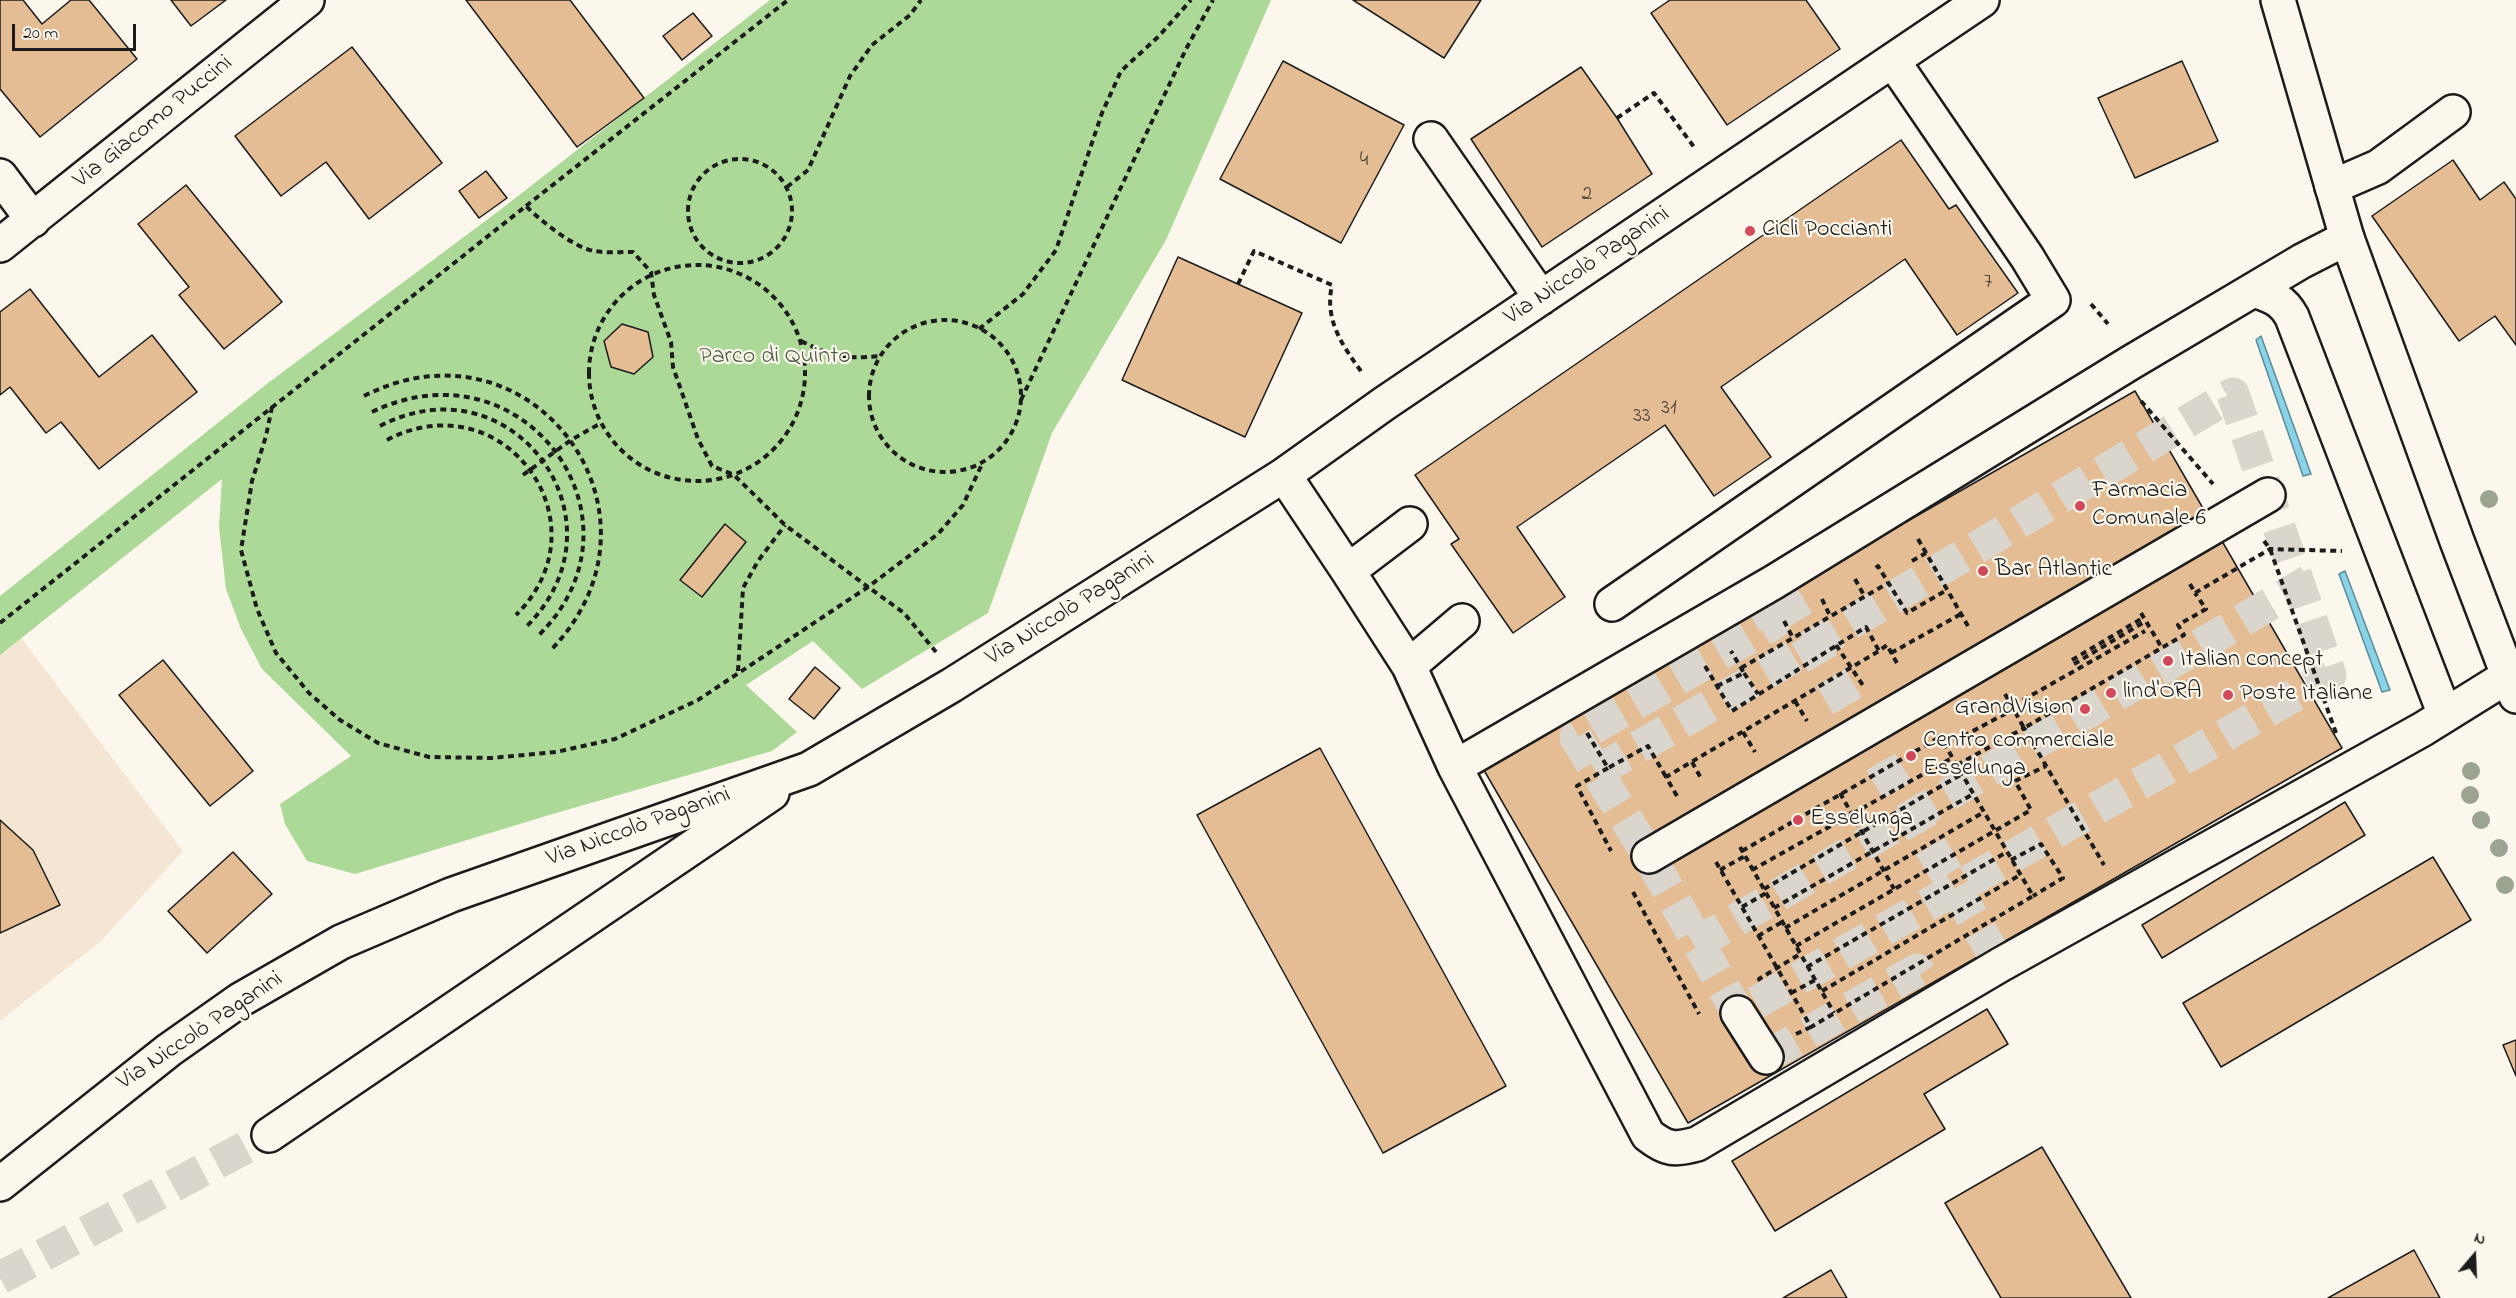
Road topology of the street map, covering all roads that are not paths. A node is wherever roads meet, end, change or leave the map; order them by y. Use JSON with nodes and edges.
{"nodes":[{"id":1,"x":307,"y":0,"type":"edge"},
{"id":2,"x":1982,"y":0,"type":"edge"},
{"id":3,"x":2278,"y":0,"type":"edge"},
{"id":4,"x":1893,"y":61,"type":"junction"},
{"id":5,"x":2453,"y":112,"type":"dead end"},
{"id":6,"x":1431,"y":139,"type":"dead end"},
{"id":7,"x":0,"y":176,"type":"edge"},
{"id":8,"x":2332,"y":187,"type":"junction"},
{"id":9,"x":33,"y":220,"type":"junction"},
{"id":10,"x":2347,"y":238,"type":"junction"},
{"id":11,"x":0,"y":245,"type":"edge"},
{"id":12,"x":2254,"y":290,"type":"junction"},
{"id":13,"x":1541,"y":298,"type":"junction"},
{"id":14,"x":1284,"y":475,"type":"junction"},
{"id":15,"x":2268,"y":495,"type":"dead end"},
{"id":16,"x":1410,"y":524,"type":"dead end"},
{"id":17,"x":1348,"y":571,"type":"junction"},
{"id":18,"x":1612,"y":604,"type":"dead end"},
{"id":19,"x":1462,"y":621,"type":"dead end"},
{"id":20,"x":1409,"y":666,"type":"junction"},
{"id":21,"x":2512,"y":686,"type":"edge"},
{"id":22,"x":2445,"y":715,"type":"junction"},
{"id":23,"x":1455,"y":767,"type":"junction"},
{"id":24,"x":809,"y":769,"type":"junction"},
{"id":25,"x":1649,"y":856,"type":"dead end"},
{"id":26,"x":1732,"y":1002,"type":"road end"},
{"id":27,"x":1766,"y":1057,"type":"dead end"},
{"id":28,"x":269,"y":1135,"type":"tunnel mouth"},
{"id":29,"x":0,"y":1184,"type":"edge"}],
"edges":[{"from":1,"to":9,"type":"street","name":"Via Giacomo Puccini"},
{"from":2,"to":4,"type":"street","name":"Via Niccolò Paganini"},
{"from":3,"to":8,"type":"street"},
{"from":4,"to":13,"type":"street","name":"Via Niccolò Paganini"},
{"from":4,"to":18,"type":"street"},
{"from":5,"to":8,"type":"street"},
{"from":6,"to":13,"type":"street"},
{"from":7,"to":9,"type":"street"},
{"from":8,"to":10,"type":"street"},
{"from":9,"to":11,"type":"street","name":"Via Giacomo Puccini"},
{"from":10,"to":12,"type":"street"},
{"from":10,"to":21,"type":"street"},
{"from":12,"to":22,"type":"street"},
{"from":12,"to":23,"type":"street"},
{"from":13,"to":14,"type":"street","name":"Via Niccolò Paganini"},
{"from":14,"to":17,"type":"street"},
{"from":14,"to":24,"type":"street","name":"Via Niccolò Paganini"},
{"from":15,"to":25,"type":"street"},
{"from":16,"to":17,"type":"street"},
{"from":17,"to":20,"type":"street"},
{"from":19,"to":20,"type":"street"},
{"from":20,"to":23,"type":"street"},
{"from":21,"to":22,"type":"street"},
{"from":22,"to":23,"type":"street"},
{"from":24,"to":28,"type":"street"},
{"from":24,"to":29,"type":"street","name":"Via Niccolò Paganini"},
{"from":26,"to":27,"type":"street"}]}
